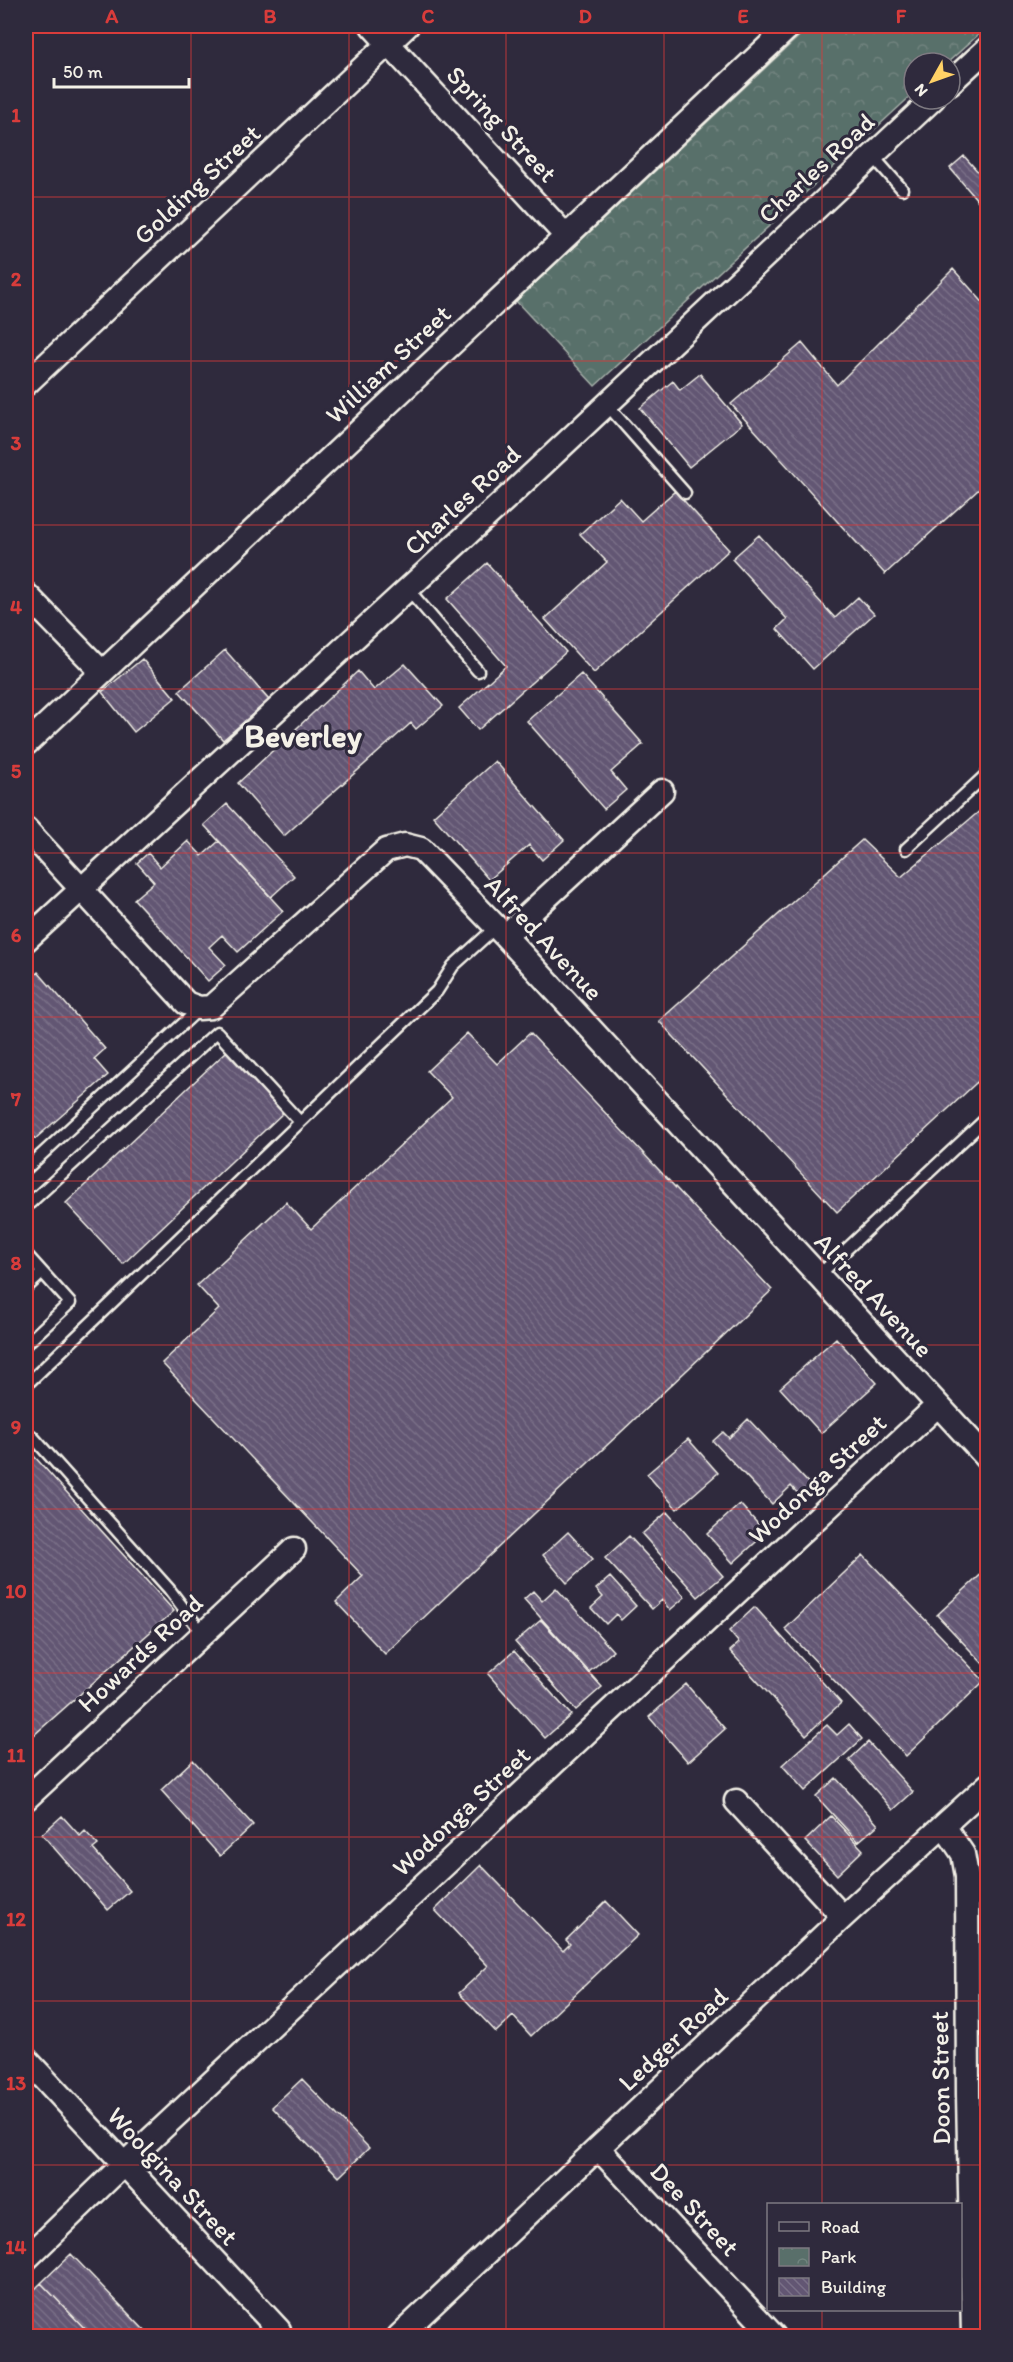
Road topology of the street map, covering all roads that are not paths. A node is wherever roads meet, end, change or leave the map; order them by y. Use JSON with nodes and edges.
{"nodes":[{"id":1,"x":372,"y":26,"type":"edge"},
{"id":2,"x":407,"y":26,"type":"edge"},
{"id":3,"x":790,"y":26,"type":"edge"},
{"id":4,"x":388,"y":43,"type":"junction"},
{"id":5,"x":987,"y":48,"type":"edge"},
{"id":6,"x":962,"y":72,"type":"edge"},
{"id":7,"x":920,"y":111,"type":"edge"},
{"id":8,"x":872,"y":155,"type":"junction"},
{"id":9,"x":902,"y":189,"type":"dead end"},
{"id":10,"x":566,"y":236,"type":"junction"},
{"id":11,"x":26,"y":384,"type":"edge"},
{"id":12,"x":607,"y":405,"type":"junction"},
{"id":13,"x":685,"y":493,"type":"dead end"},
{"id":14,"x":408,"y":589,"type":"junction"},
{"id":15,"x":26,"y":594,"type":"edge"},
{"id":16,"x":478,"y":671,"type":"dead end"},
{"id":17,"x":102,"y":672,"type":"junction"},
{"id":18,"x":26,"y":744,"type":"edge"},
{"id":19,"x":987,"y":773,"type":"edge"},
{"id":20,"x":663,"y":791,"type":"dead end"},
{"id":21,"x":26,"y":829,"type":"edge"},
{"id":22,"x":906,"y":849,"type":"dead end"},
{"id":23,"x":81,"y":888,"type":"junction"},
{"id":24,"x":500,"y":931,"type":"junction"},
{"id":25,"x":26,"y":939,"type":"edge"},
{"id":26,"x":199,"y":1008,"type":"junction"},
{"id":27,"x":987,"y":1117,"type":"edge"},
{"id":28,"x":300,"y":1122,"type":"junction"},
{"id":29,"x":26,"y":1170,"type":"edge"},
{"id":30,"x":30,"y":1203,"type":"dead end"},
{"id":31,"x":26,"y":1254,"type":"edge"},
{"id":32,"x":42,"y":1273,"type":"junction"},
{"id":33,"x":818,"y":1276,"type":"junction"},
{"id":34,"x":26,"y":1288,"type":"edge"},
{"id":35,"x":26,"y":1344,"type":"edge"},
{"id":36,"x":26,"y":1384,"type":"edge"},
{"id":37,"x":937,"y":1406,"type":"junction"},
{"id":38,"x":26,"y":1442,"type":"edge"},
{"id":39,"x":987,"y":1459,"type":"edge"},
{"id":40,"x":294,"y":1549,"type":"dead end"},
{"id":41,"x":202,"y":1634,"type":"junction"},
{"id":42,"x":987,"y":1785,"type":"edge"},
{"id":43,"x":26,"y":1800,"type":"edge"},
{"id":44,"x":736,"y":1801,"type":"dead end"},
{"id":45,"x":944,"y":1826,"type":"junction"},
{"id":46,"x":843,"y":1917,"type":"junction"},
{"id":47,"x":26,"y":2059,"type":"edge"},
{"id":48,"x":987,"y":2077,"type":"edge"},
{"id":49,"x":968,"y":2096,"type":"junction"},
{"id":50,"x":598,"y":2148,"type":"junction"},
{"id":51,"x":123,"y":2165,"type":"junction"},
{"id":52,"x":26,"y":2259,"type":"edge"},
{"id":53,"x":279,"y":2330,"type":"dead end"},
{"id":54,"x":399,"y":2337,"type":"edge"},
{"id":55,"x":774,"y":2337,"type":"edge"},
{"id":56,"x":973,"y":2337,"type":"edge"}],
"edges":[{"from":1,"to":4,"type":"street","name":"Spring Street"},
{"from":2,"to":4,"type":"street","name":"Golding Street"},
{"from":3,"to":10,"type":"street","name":"William Street"},
{"from":4,"to":10,"type":"street","name":"Spring Street"},
{"from":4,"to":11,"type":"street","name":"Golding Street"},
{"from":5,"to":6,"type":"street"},
{"from":7,"to":8,"type":"street","name":"Charles Road"},
{"from":8,"to":9,"type":"lane"},
{"from":8,"to":12,"type":"street","name":"Charles Road"},
{"from":10,"to":17,"type":"street","name":"William Street"},
{"from":12,"to":13,"type":"lane"},
{"from":12,"to":14,"type":"street","name":"Charles Road"},
{"from":14,"to":16,"type":"lane"},
{"from":14,"to":23,"type":"street","name":"Charles Road"},
{"from":15,"to":17,"type":"street"},
{"from":17,"to":18,"type":"street","name":"William Street"},
{"from":19,"to":22,"type":"lane"},
{"from":20,"to":24,"type":"street"},
{"from":21,"to":23,"type":"street"},
{"from":23,"to":25,"type":"street","name":"Charles Road"},
{"from":23,"to":26,"type":"street"},
{"from":24,"to":26,"type":"street","name":"Alfred Avenue"},
{"from":24,"to":28,"type":"lane"},
{"from":24,"to":33,"type":"street","name":"Alfred Avenue"},
{"from":26,"to":29,"type":"lane"},
{"from":27,"to":33,"type":"lane"},
{"from":28,"to":30,"type":"lane"},
{"from":28,"to":36,"type":"lane"},
{"from":31,"to":32,"type":"lane"},
{"from":32,"to":34,"type":"lane"},
{"from":32,"to":35,"type":"lane"},
{"from":33,"to":37,"type":"street","name":"Alfred Avenue"},
{"from":37,"to":39,"type":"street","name":"Alfred Avenue"},
{"from":37,"to":51,"type":"street","name":"Wodonga Street"},
{"from":38,"to":41,"type":"lane"},
{"from":40,"to":41,"type":"street","name":"Howards Road"},
{"from":41,"to":43,"type":"street","name":"Howards Road"},
{"from":42,"to":45,"type":"street","name":"Ledger Road"},
{"from":44,"to":46,"type":"street"},
{"from":45,"to":46,"type":"street","name":"Ledger Road"},
{"from":45,"to":49,"type":"street","name":"Doon Street"},
{"from":46,"to":50,"type":"street","name":"Ledger Road"},
{"from":47,"to":51,"type":"street","name":"Woolgina Street"},
{"from":48,"to":49,"type":"street"},
{"from":49,"to":56,"type":"street","name":"Doon Street"},
{"from":50,"to":54,"type":"street","name":"Ledger Road"},
{"from":50,"to":55,"type":"street","name":"Dee Street"},
{"from":51,"to":52,"type":"street","name":"Wodonga Street"},
{"from":51,"to":53,"type":"street","name":"Woolgina Street"}]}
